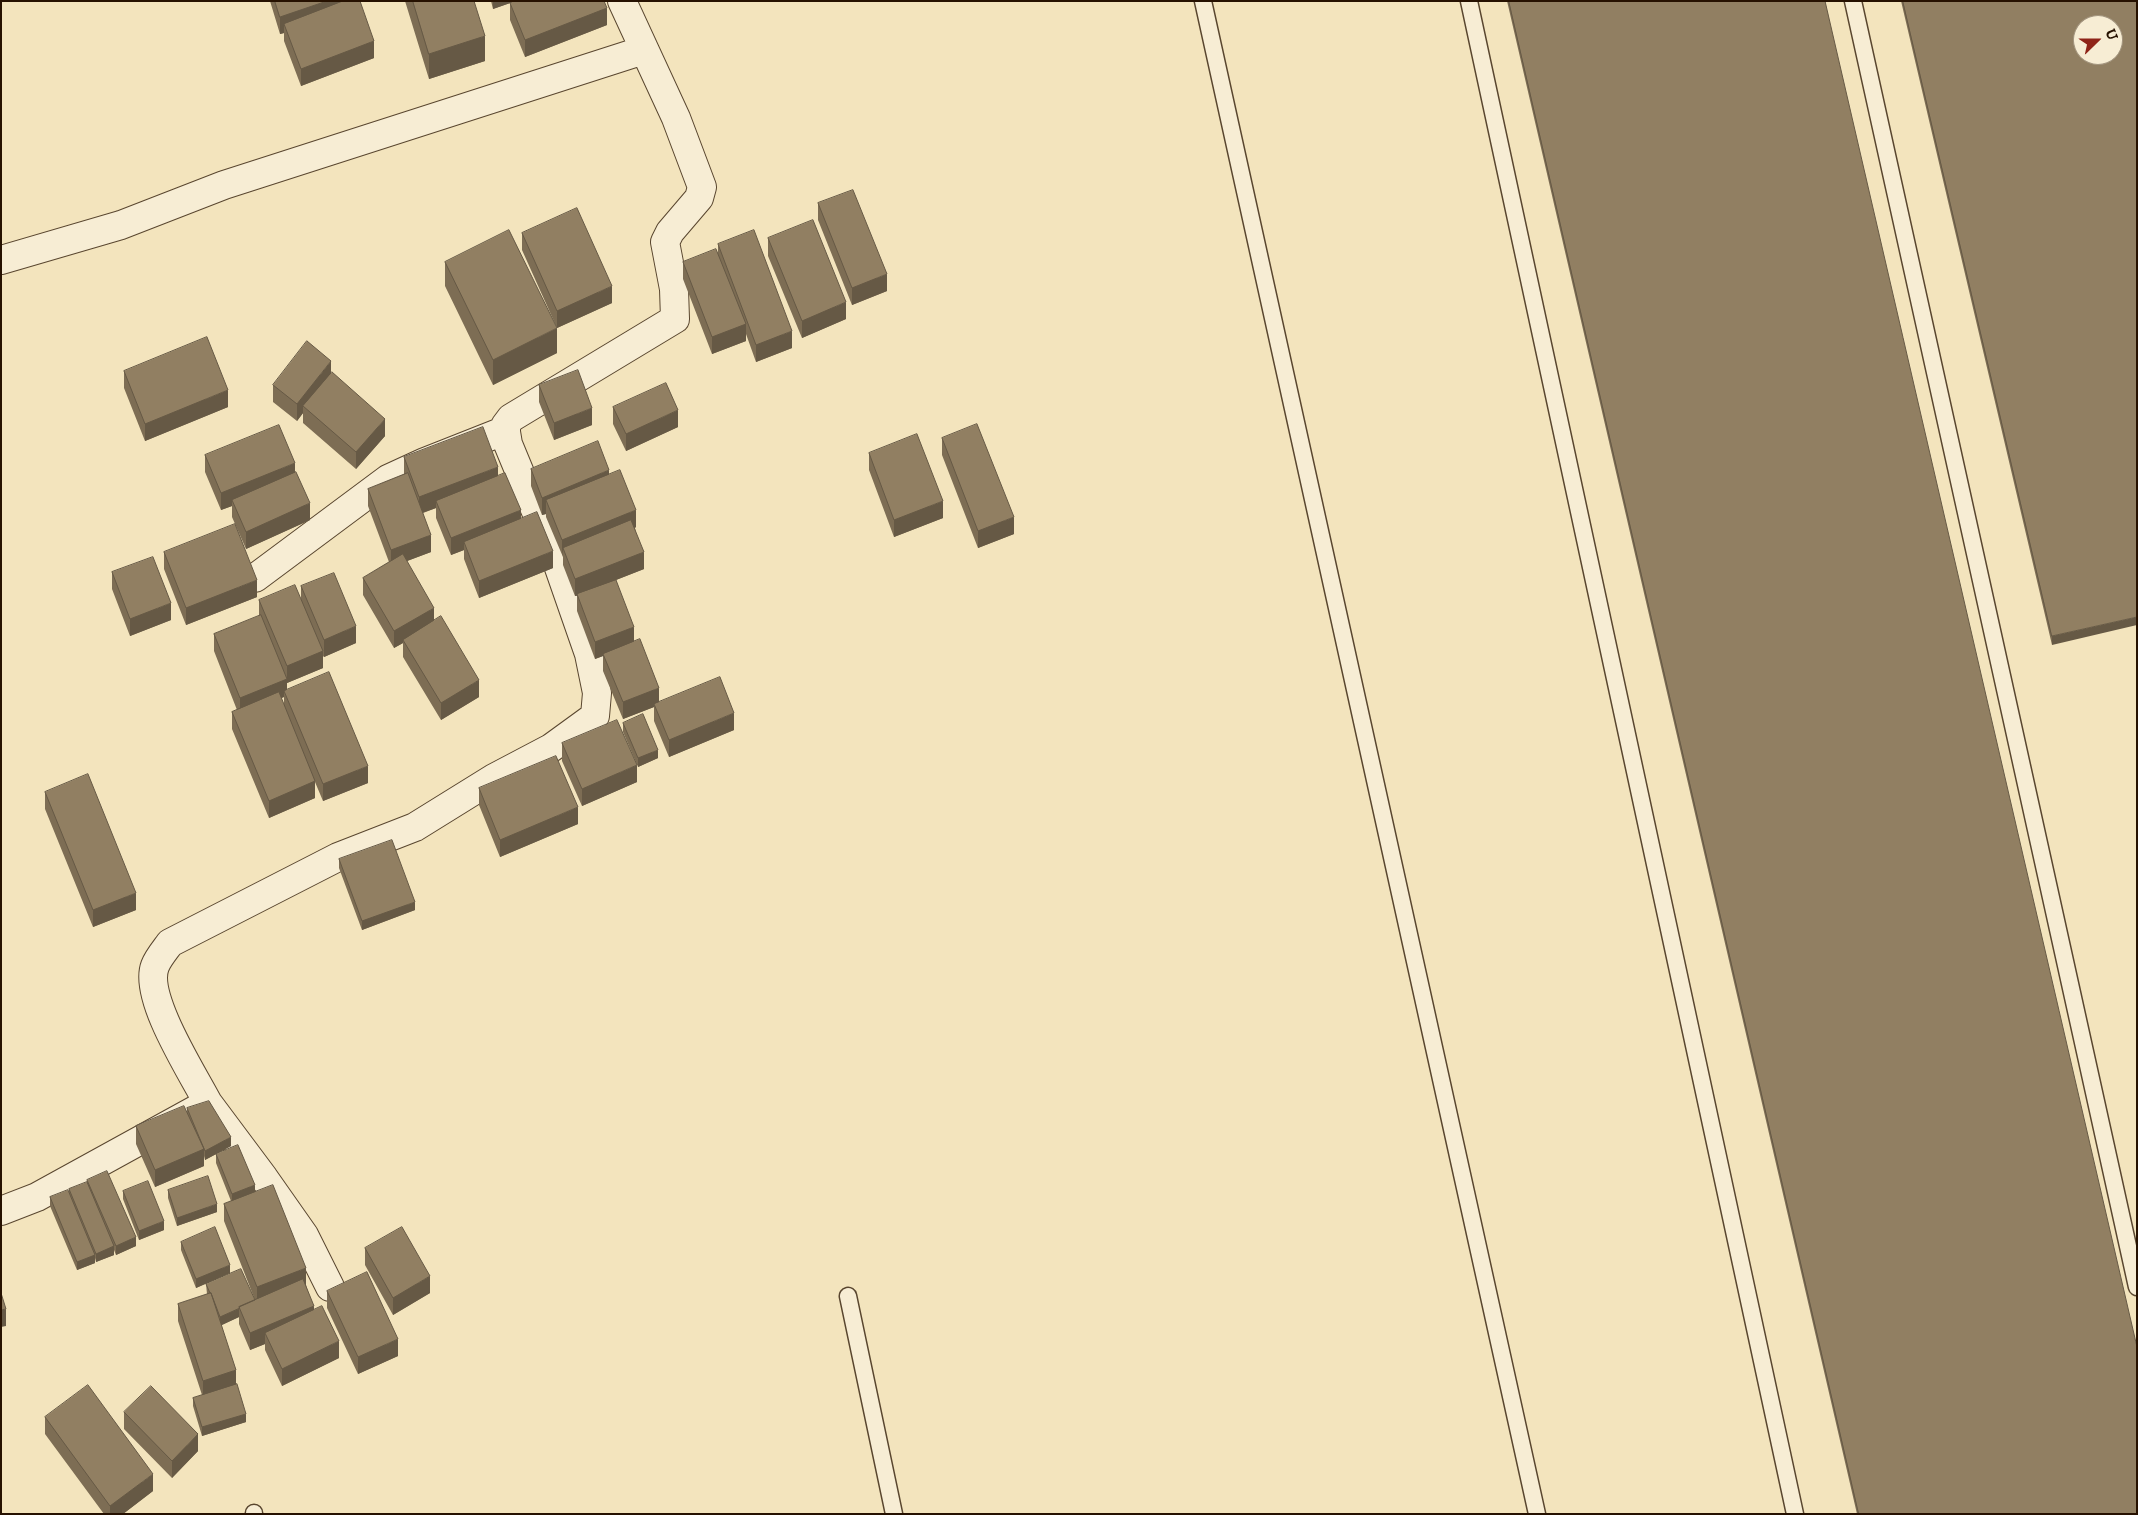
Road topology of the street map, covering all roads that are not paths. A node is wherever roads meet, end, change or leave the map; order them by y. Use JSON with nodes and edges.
{"nodes":[{"id":1,"x":622,"y":1,"type":"edge"},
{"id":2,"x":1203,"y":1,"type":"edge"},
{"id":3,"x":1469,"y":1,"type":"edge"},
{"id":4,"x":1853,"y":1,"type":"edge"},
{"id":5,"x":644,"y":50,"type":"junction"},
{"id":6,"x":1,"y":260,"type":"edge"},
{"id":7,"x":506,"y":430,"type":"junction"},
{"id":8,"x":255,"y":578,"type":"edge"},
{"id":9,"x":208,"y":1103,"type":"junction"},
{"id":10,"x":1,"y":1211,"type":"edge"},
{"id":11,"x":330,"y":1287,"type":"edge"},
{"id":12,"x":2137,"y":1287,"type":"edge"},
{"id":13,"x":848,"y":1296,"type":"dead end"},
{"id":14,"x":894,"y":1514,"type":"edge"},
{"id":15,"x":1537,"y":1514,"type":"edge"},
{"id":16,"x":1795,"y":1514,"type":"edge"}],
"edges":[{"from":1,"to":5,"type":"street"},
{"from":2,"to":15,"type":"lane"},
{"from":3,"to":16,"type":"lane"},
{"from":4,"to":12,"type":"lane"},
{"from":5,"to":6,"type":"street"},
{"from":5,"to":7,"type":"street"},
{"from":7,"to":8,"type":"street"},
{"from":7,"to":9,"type":"street"},
{"from":9,"to":10,"type":"street"},
{"from":9,"to":11,"type":"street"},
{"from":13,"to":14,"type":"lane"}]}
